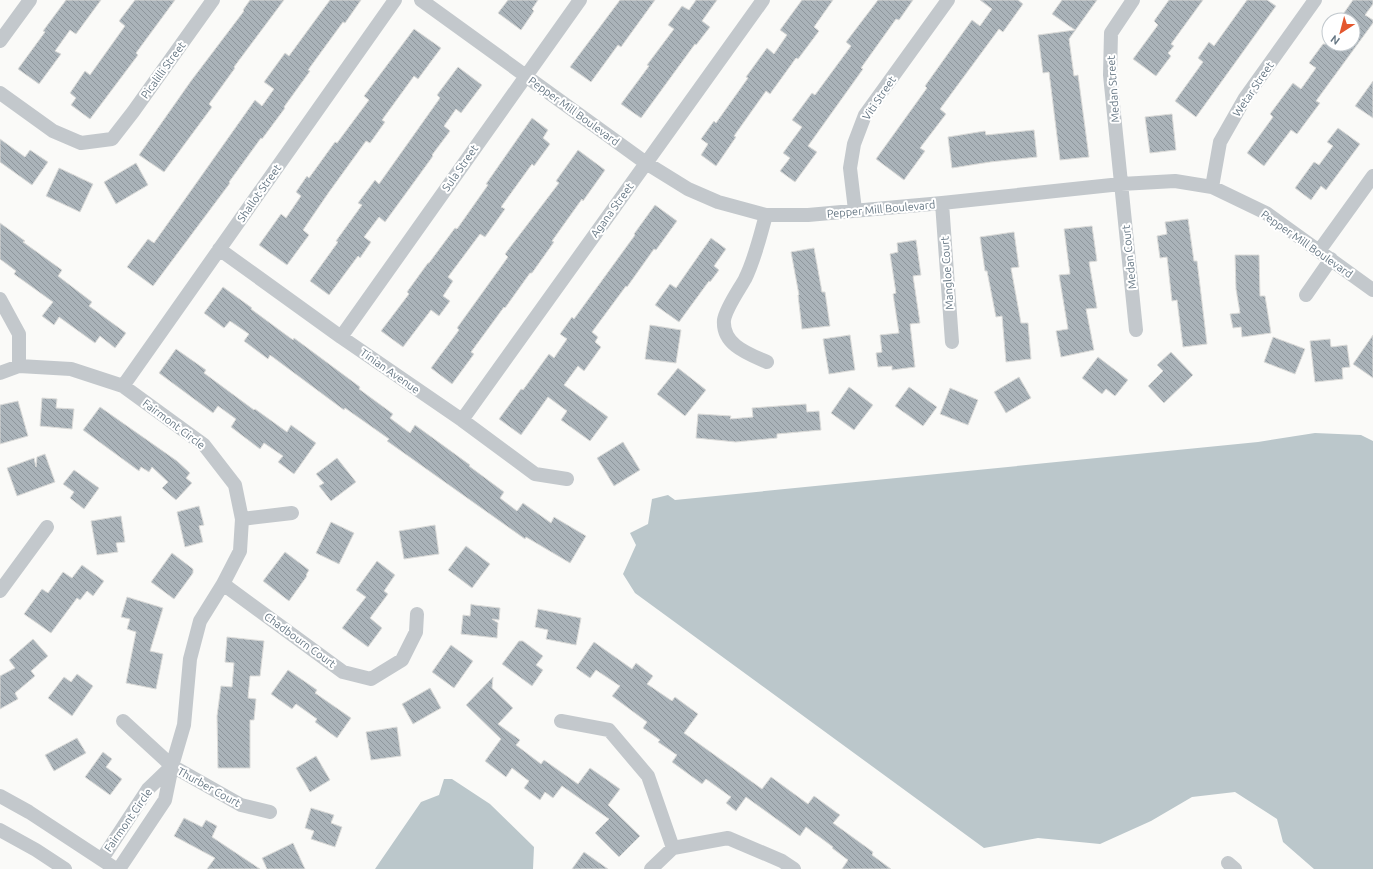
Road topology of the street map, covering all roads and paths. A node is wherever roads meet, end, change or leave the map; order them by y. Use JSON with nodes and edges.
{"nodes":[{"id":1,"x":30,"y":0,"type":"edge"},
{"id":2,"x":213,"y":0,"type":"edge"},
{"id":3,"x":395,"y":0,"type":"edge"},
{"id":4,"x":421,"y":0,"type":"edge"},
{"id":5,"x":580,"y":0,"type":"edge"},
{"id":6,"x":764,"y":0,"type":"edge"},
{"id":7,"x":948,"y":0,"type":"edge"},
{"id":8,"x":1133,"y":0,"type":"edge"},
{"id":9,"x":1315,"y":0,"type":"edge"},
{"id":10,"x":0,"y":41,"type":"edge"},
{"id":11,"x":526,"y":76,"type":"junction"},
{"id":12,"x":0,"y":93,"type":"edge"},
{"id":13,"x":646,"y":163,"type":"junction"},
{"id":14,"x":1373,"y":176,"type":"edge"},
{"id":15,"x":1121,"y":184,"type":"junction"},
{"id":16,"x":1212,"y":187,"type":"junction"},
{"id":17,"x":942,"y":203,"type":"junction"},
{"id":18,"x":855,"y":210,"type":"junction"},
{"id":19,"x":766,"y":215,"type":"junction"},
{"id":20,"x":219,"y":249,"type":"junction"},
{"id":21,"x":1319,"y":251,"type":"junction"},
{"id":22,"x":1331,"y":259,"type":"junction"},
{"id":23,"x":1373,"y":290,"type":"edge"},
{"id":24,"x":1306,"y":295,"type":"dead end"},
{"id":25,"x":0,"y":299,"type":"edge"},
{"id":26,"x":1136,"y":330,"type":"dead end"},
{"id":27,"x":341,"y":337,"type":"junction"},
{"id":28,"x":952,"y":342,"type":"dead end"},
{"id":29,"x":767,"y":362,"type":"dead end"},
{"id":30,"x":19,"y":366,"type":"junction"},
{"id":31,"x":0,"y":373,"type":"edge"},
{"id":32,"x":123,"y":386,"type":"junction"},
{"id":33,"x":462,"y":420,"type":"junction"},
{"id":34,"x":567,"y":479,"type":"dead end"},
{"id":35,"x":292,"y":514,"type":"dead end"},
{"id":36,"x":242,"y":519,"type":"junction"},
{"id":37,"x":47,"y":526,"type":"dead end"},
{"id":38,"x":224,"y":584,"type":"junction"},
{"id":39,"x":0,"y":591,"type":"edge"},
{"id":40,"x":417,"y":614,"type":"dead end"},
{"id":41,"x":561,"y":720,"type":"dead end"},
{"id":42,"x":123,"y":721,"type":"dead end"},
{"id":43,"x":172,"y":766,"type":"junction"},
{"id":44,"x":0,"y":796,"type":"edge"},
{"id":45,"x":270,"y":812,"type":"dead end"},
{"id":46,"x":0,"y":830,"type":"edge"},
{"id":47,"x":673,"y":848,"type":"junction"},
{"id":48,"x":102,"y":859,"type":"junction"},
{"id":49,"x":65,"y":869,"type":"edge"},
{"id":50,"x":118,"y":869,"type":"edge"},
{"id":51,"x":651,"y":869,"type":"edge"},
{"id":52,"x":794,"y":869,"type":"edge"}],
"edges":[{"from":1,"to":10,"type":"street"},
{"from":2,"to":12,"type":"street","name":"Picalilli Street"},
{"from":3,"to":20,"type":"street","name":"Shallot Street"},
{"from":4,"to":11,"type":"street","name":"Pepper Mill Boulevard"},
{"from":5,"to":11,"type":"street","name":"Sula Street"},
{"from":6,"to":13,"type":"street","name":"Agana Street"},
{"from":7,"to":18,"type":"street","name":"Viti Street"},
{"from":8,"to":15,"type":"street","name":"Medan Street"},
{"from":9,"to":16,"type":"street","name":"Wetar Street"},
{"from":11,"to":13,"type":"street","name":"Pepper Mill Boulevard"},
{"from":11,"to":27,"type":"street","name":"Sula Street"},
{"from":13,"to":19,"type":"street","name":"Pepper Mill Boulevard"},
{"from":13,"to":33,"type":"street","name":"Agana Street"},
{"from":14,"to":21,"type":"street"},
{"from":15,"to":16,"type":"street","name":"Pepper Mill Boulevard"},
{"from":15,"to":17,"type":"street","name":"Pepper Mill Boulevard"},
{"from":15,"to":26,"type":"street","name":"Medan Court"},
{"from":16,"to":21,"type":"street","name":"Pepper Mill Boulevard"},
{"from":17,"to":18,"type":"street","name":"Pepper Mill Boulevard"},
{"from":17,"to":28,"type":"street","name":"Mangloe Court"},
{"from":18,"to":19,"type":"street","name":"Pepper Mill Boulevard"},
{"from":19,"to":29,"type":"street"},
{"from":20,"to":27,"type":"street","name":"Tinian Avenue"},
{"from":20,"to":32,"type":"street","name":"Shallot Street"},
{"from":21,"to":22,"type":"street","name":"Pepper Mill Boulevard"},
{"from":22,"to":23,"type":"street","name":"Pepper Mill Boulevard"},
{"from":22,"to":24,"type":"street"},
{"from":25,"to":30,"type":"street"},
{"from":27,"to":33,"type":"street","name":"Tinian Avenue"},
{"from":30,"to":31,"type":"street","name":"Fairmont Circle"},
{"from":30,"to":32,"type":"street","name":"Fairmont Circle"},
{"from":32,"to":36,"type":"street","name":"Fairmont Circle"},
{"from":33,"to":34,"type":"street","name":"Tinian Avenue"},
{"from":35,"to":36,"type":"street"},
{"from":36,"to":38,"type":"street","name":"Fairmont Circle"},
{"from":37,"to":39,"type":"street"},
{"from":38,"to":40,"type":"street","name":"Chadbourn Court"},
{"from":38,"to":43,"type":"street","name":"Fairmont Circle"},
{"from":41,"to":47,"type":"street"},
{"from":42,"to":43,"type":"street","name":"Thurber Court"},
{"from":43,"to":45,"type":"street","name":"Thurber Court"},
{"from":43,"to":48,"type":"street","name":"Fairmont Circle"},
{"from":43,"to":50,"type":"street","name":"Fairmont Circle"},
{"from":44,"to":48,"type":"street"},
{"from":46,"to":49,"type":"street"},
{"from":47,"to":51,"type":"street"},
{"from":47,"to":52,"type":"street"},
{"from":48,"to":50,"type":"street"}]}
